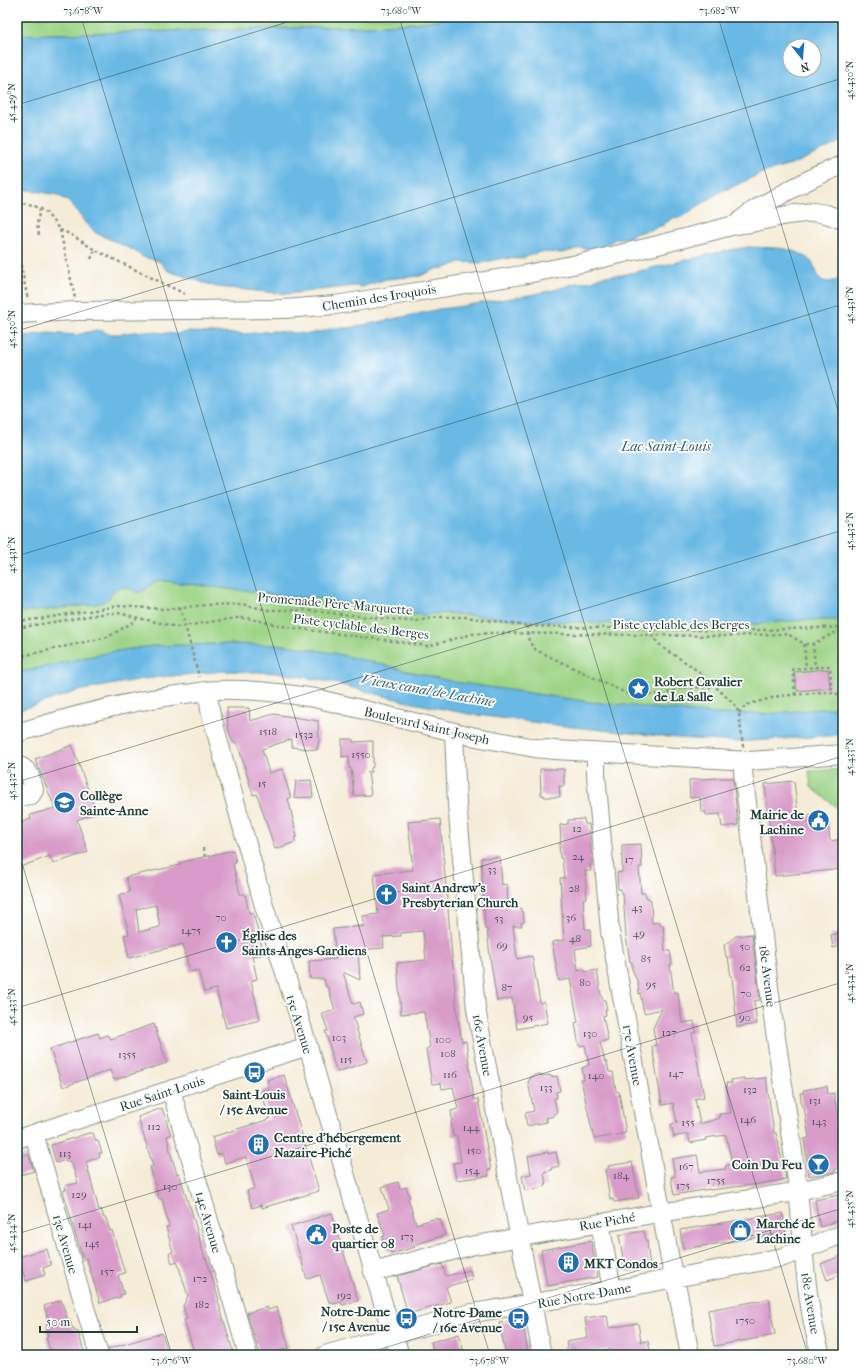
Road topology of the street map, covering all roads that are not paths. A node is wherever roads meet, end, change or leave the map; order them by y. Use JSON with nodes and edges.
{"nodes":[{"id":1,"x":843,"y":165,"type":"edge"},
{"id":2,"x":843,"y":220,"type":"edge"},
{"id":3,"x":735,"y":225,"type":"junction"},
{"id":4,"x":23,"y":310,"type":"edge"},
{"id":5,"x":208,"y":691,"type":"junction"},
{"id":6,"x":454,"y":732,"type":"junction"},
{"id":7,"x":17,"y":733,"type":"edge"},
{"id":8,"x":743,"y":752,"type":"junction"},
{"id":9,"x":596,"y":753,"type":"junction"},
{"id":10,"x":843,"y":754,"type":"edge"},
{"id":11,"x":17,"y":765,"type":"edge"},
{"id":12,"x":17,"y":792,"type":"edge"},
{"id":13,"x":308,"y":1046,"type":"junction"},
{"id":14,"x":171,"y":1090,"type":"junction"},
{"id":15,"x":25,"y":1137,"type":"edge"},
{"id":16,"x":843,"y":1181,"type":"edge"},
{"id":17,"x":798,"y":1191,"type":"junction"},
{"id":18,"x":662,"y":1212,"type":"junction"},
{"id":19,"x":600,"y":1223,"type":"junction"},
{"id":20,"x":843,"y":1234,"type":"edge"},
{"id":21,"x":519,"y":1236,"type":"junction"},
{"id":22,"x":802,"y":1250,"type":"junction"},
{"id":23,"x":373,"y":1272,"type":"junction"},
{"id":24,"x":674,"y":1279,"type":"junction"},
{"id":25,"x":612,"y":1290,"type":"junction"},
{"id":26,"x":532,"y":1303,"type":"junction"},
{"id":27,"x":393,"y":1334,"type":"junction"},
{"id":28,"x":99,"y":1355,"type":"edge"},
{"id":29,"x":248,"y":1355,"type":"edge"},
{"id":30,"x":325,"y":1355,"type":"edge"},
{"id":31,"x":400,"y":1355,"type":"edge"},
{"id":32,"x":542,"y":1355,"type":"edge"},
{"id":33,"x":690,"y":1355,"type":"edge"},
{"id":34,"x":821,"y":1355,"type":"edge"}],
"edges":[{"from":1,"to":3,"type":"street","name":"Chemin des Iroquois"},
{"from":2,"to":3,"type":"street","name":"Chemin des Iroquois"},
{"from":3,"to":4,"type":"street","name":"Chemin des Iroquois"},
{"from":5,"to":6,"type":"street","name":"Boulevard Saint-Joseph"},
{"from":5,"to":7,"type":"street","name":"Boulevard Saint-Joseph"},
{"from":5,"to":13,"type":"street","name":"15e Avenue"},
{"from":6,"to":9,"type":"street","name":"Boulevard Saint-Joseph"},
{"from":6,"to":21,"type":"street","name":"16e Avenue"},
{"from":8,"to":9,"type":"street","name":"Boulevard Saint-Joseph"},
{"from":8,"to":10,"type":"street","name":"Boulevard Saint-Joseph"},
{"from":8,"to":17,"type":"street","name":"18e Avenue"},
{"from":9,"to":18,"type":"street","name":"17e Avenue"},
{"from":11,"to":12,"type":"street"},
{"from":13,"to":14,"type":"street","name":"Rue Saint-Louis"},
{"from":13,"to":23,"type":"street","name":"15e Avenue"},
{"from":14,"to":15,"type":"street","name":"Rue Saint-Louis"},
{"from":14,"to":29,"type":"street","name":"14e Avenue"},
{"from":15,"to":28,"type":"street","name":"13e Avenue"},
{"from":16,"to":17,"type":"street","name":"Rue Piché"},
{"from":17,"to":18,"type":"street","name":"Rue Piché"},
{"from":17,"to":22,"type":"street","name":"18e Avenue"},
{"from":18,"to":19,"type":"street","name":"Rue Piché"},
{"from":18,"to":24,"type":"street","name":"17e Avenue"},
{"from":19,"to":21,"type":"street","name":"Rue Piché"},
{"from":19,"to":25,"type":"street"},
{"from":20,"to":22,"type":"street","name":"Rue Notre-Dame"},
{"from":21,"to":23,"type":"street","name":"Rue Piché"},
{"from":21,"to":26,"type":"street","name":"16e Avenue"},
{"from":22,"to":24,"type":"street","name":"Rue Notre-Dame"},
{"from":22,"to":34,"type":"street","name":"18e Avenue"},
{"from":23,"to":27,"type":"street","name":"15e Avenue"},
{"from":24,"to":25,"type":"street","name":"Rue Notre-Dame"},
{"from":24,"to":33,"type":"street","name":"17e Avenue"},
{"from":25,"to":26,"type":"street","name":"Rue Notre-Dame"},
{"from":26,"to":27,"type":"street","name":"Rue Notre-Dame"},
{"from":26,"to":32,"type":"street","name":"16e Avenue"},
{"from":27,"to":30,"type":"street","name":"Rue Notre-Dame"},
{"from":27,"to":31,"type":"street","name":"15e Avenue"}]}
